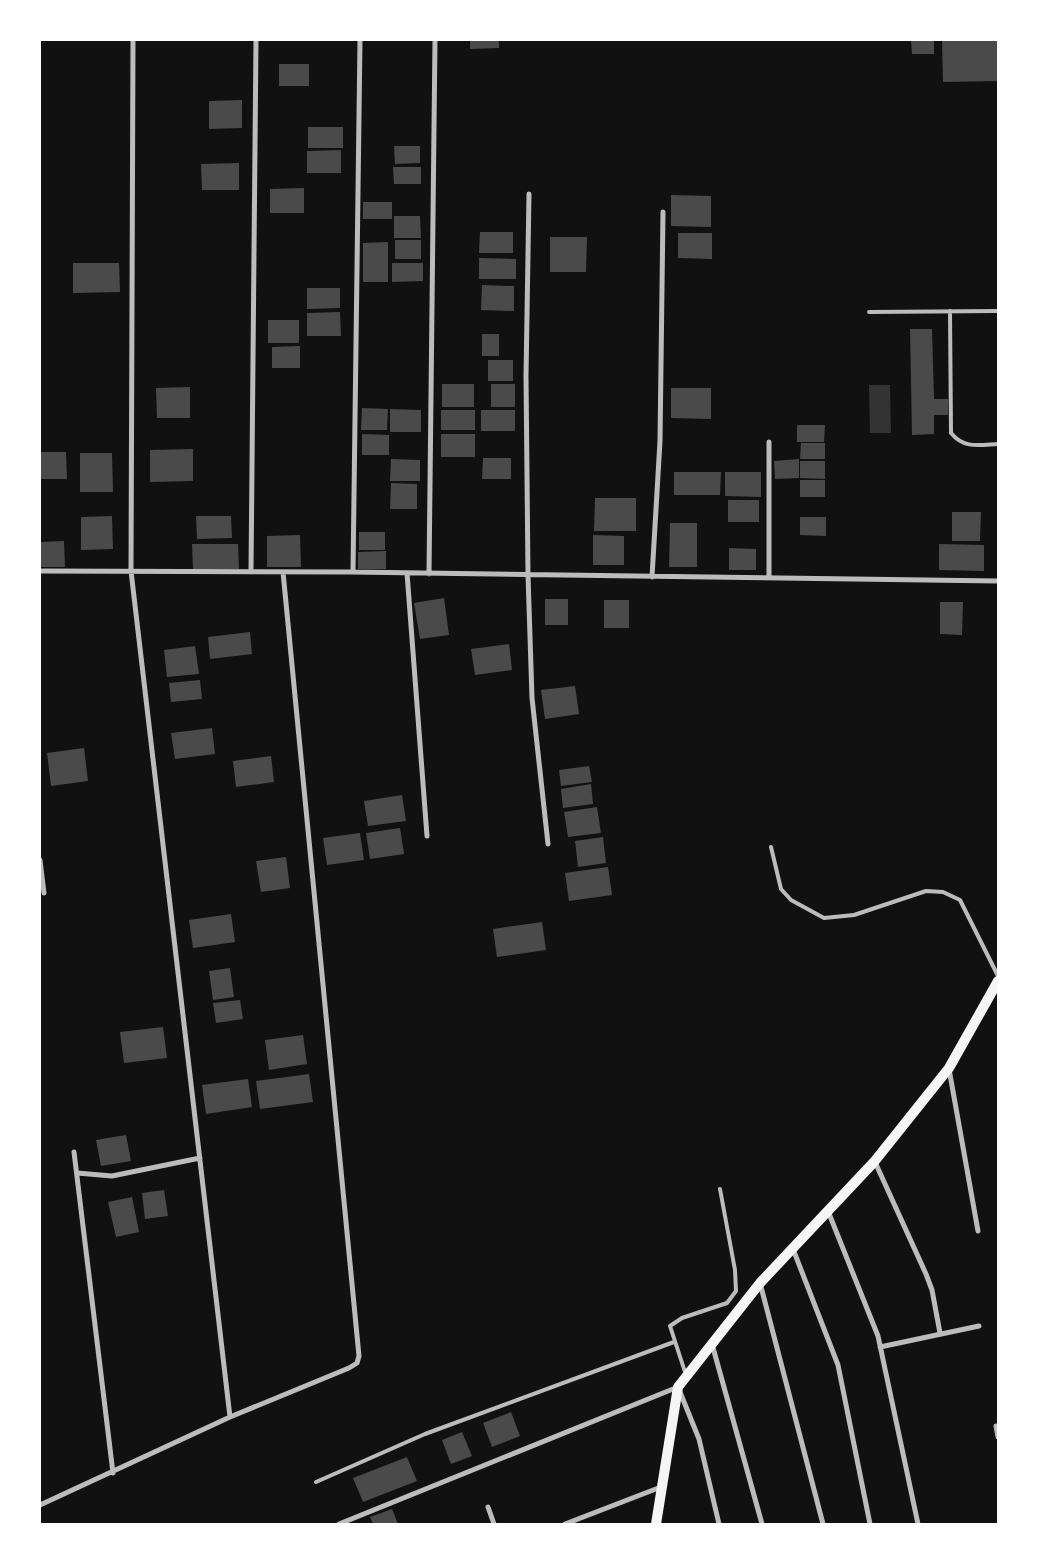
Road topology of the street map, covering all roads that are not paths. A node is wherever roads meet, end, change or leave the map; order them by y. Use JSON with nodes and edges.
{"nodes":[{"id":1,"x":133,"y":40,"type":"edge"},
{"id":2,"x":256,"y":40,"type":"edge"},
{"id":3,"x":360,"y":40,"type":"edge"},
{"id":4,"x":435,"y":40,"type":"edge"},
{"id":5,"x":530,"y":194,"type":"dead end"},
{"id":6,"x":663,"y":212,"type":"dead end"},
{"id":7,"x":998,"y":311,"type":"edge"},
{"id":8,"x":869,"y":312,"type":"dead end"},
{"id":9,"x":950,"y":312,"type":"junction"},
{"id":10,"x":769,"y":442,"type":"dead end"},
{"id":11,"x":998,"y":444,"type":"edge"},
{"id":12,"x":40,"y":571,"type":"edge"},
{"id":13,"x":131,"y":571,"type":"junction"},
{"id":14,"x":251,"y":572,"type":"junction"},
{"id":15,"x":283,"y":572,"type":"junction"},
{"id":16,"x":353,"y":572,"type":"junction"},
{"id":17,"x":407,"y":573,"type":"junction"},
{"id":18,"x":429,"y":574,"type":"junction"},
{"id":19,"x":528,"y":575,"type":"junction"},
{"id":20,"x":652,"y":577,"type":"junction"},
{"id":21,"x":769,"y":578,"type":"junction"},
{"id":22,"x":998,"y":581,"type":"edge"},
{"id":23,"x":427,"y":836,"type":"dead end"},
{"id":24,"x":548,"y":844,"type":"dead end"},
{"id":25,"x":771,"y":847,"type":"dead end"},
{"id":26,"x":40,"y":860,"type":"edge"},
{"id":27,"x":44,"y":893,"type":"dead end"},
{"id":28,"x":998,"y":976,"type":"edge"},
{"id":29,"x":998,"y":982,"type":"edge"},
{"id":30,"x":949,"y":1068,"type":"junction"},
{"id":31,"x":74,"y":1152,"type":"dead end"},
{"id":32,"x":200,"y":1158,"type":"junction"},
{"id":33,"x":874,"y":1162,"type":"junction"},
{"id":34,"x":77,"y":1173,"type":"junction"},
{"id":35,"x":720,"y":1189,"type":"dead end"},
{"id":36,"x":828,"y":1210,"type":"junction"},
{"id":37,"x":978,"y":1231,"type":"dead end"},
{"id":38,"x":793,"y":1249,"type":"junction"},
{"id":39,"x":760,"y":1283,"type":"junction"},
{"id":40,"x":980,"y":1326,"type":"dead end"},
{"id":41,"x":940,"y":1333,"type":"junction"},
{"id":42,"x":674,"y":1342,"type":"junction"},
{"id":43,"x":712,"y":1343,"type":"junction"},
{"id":44,"x":880,"y":1347,"type":"junction"},
{"id":45,"x":687,"y":1376,"type":"junction"},
{"id":46,"x":678,"y":1387,"type":"junction"},
{"id":47,"x":230,"y":1417,"type":"junction"},
{"id":48,"x":996,"y":1426,"type":"dead end"},
{"id":49,"x":998,"y":1437,"type":"edge"},
{"id":50,"x":114,"y":1473,"type":"junction"},
{"id":51,"x":316,"y":1482,"type":"dead end"},
{"id":52,"x":662,"y":1487,"type":"junction"},
{"id":53,"x":40,"y":1505,"type":"edge"},
{"id":54,"x":488,"y":1507,"type":"dead end"},
{"id":55,"x":339,"y":1524,"type":"edge"},
{"id":56,"x":494,"y":1524,"type":"edge"},
{"id":57,"x":565,"y":1524,"type":"edge"},
{"id":58,"x":656,"y":1524,"type":"edge"},
{"id":59,"x":719,"y":1524,"type":"edge"},
{"id":60,"x":762,"y":1524,"type":"edge"},
{"id":61,"x":823,"y":1524,"type":"edge"},
{"id":62,"x":870,"y":1524,"type":"edge"},
{"id":63,"x":918,"y":1524,"type":"edge"}],
"edges":[{"from":1,"to":13,"type":"street"},
{"from":2,"to":14,"type":"street"},
{"from":3,"to":16,"type":"street"},
{"from":4,"to":18,"type":"street"},
{"from":5,"to":19,"type":"street"},
{"from":6,"to":20,"type":"street"},
{"from":7,"to":9,"type":"lane"},
{"from":8,"to":9,"type":"lane"},
{"from":9,"to":11,"type":"lane"},
{"from":10,"to":21,"type":"street"},
{"from":12,"to":13,"type":"street"},
{"from":13,"to":14,"type":"street"},
{"from":13,"to":32,"type":"street"},
{"from":14,"to":15,"type":"street"},
{"from":15,"to":16,"type":"street"},
{"from":15,"to":47,"type":"street"},
{"from":16,"to":17,"type":"street"},
{"from":17,"to":18,"type":"street"},
{"from":17,"to":23,"type":"street"},
{"from":18,"to":19,"type":"street"},
{"from":19,"to":20,"type":"street"},
{"from":19,"to":24,"type":"street"},
{"from":20,"to":21,"type":"street"},
{"from":21,"to":22,"type":"street"},
{"from":25,"to":28,"type":"lane"},
{"from":26,"to":27,"type":"street"},
{"from":29,"to":30,"type":"main road"},
{"from":30,"to":33,"type":"main road"},
{"from":30,"to":37,"type":"street"},
{"from":31,"to":34,"type":"street"},
{"from":32,"to":34,"type":"street"},
{"from":32,"to":47,"type":"street"},
{"from":33,"to":36,"type":"main road"},
{"from":33,"to":41,"type":"street"},
{"from":34,"to":50,"type":"street"},
{"from":35,"to":42,"type":"lane"},
{"from":36,"to":38,"type":"main road"},
{"from":36,"to":44,"type":"street"},
{"from":38,"to":39,"type":"main road"},
{"from":38,"to":62,"type":"street"},
{"from":39,"to":43,"type":"main road"},
{"from":39,"to":61,"type":"street"},
{"from":40,"to":41,"type":"street"},
{"from":41,"to":44,"type":"street"},
{"from":42,"to":45,"type":"lane"},
{"from":42,"to":51,"type":"lane"},
{"from":43,"to":45,"type":"main road"},
{"from":43,"to":60,"type":"street"},
{"from":44,"to":63,"type":"street"},
{"from":45,"to":46,"type":"main road"},
{"from":46,"to":52,"type":"main road"},
{"from":46,"to":55,"type":"street"},
{"from":46,"to":59,"type":"street"},
{"from":47,"to":50,"type":"street"},
{"from":48,"to":49,"type":"street"},
{"from":50,"to":53,"type":"street"},
{"from":52,"to":57,"type":"street"},
{"from":52,"to":58,"type":"main road"},
{"from":54,"to":56,"type":"street"}]}
